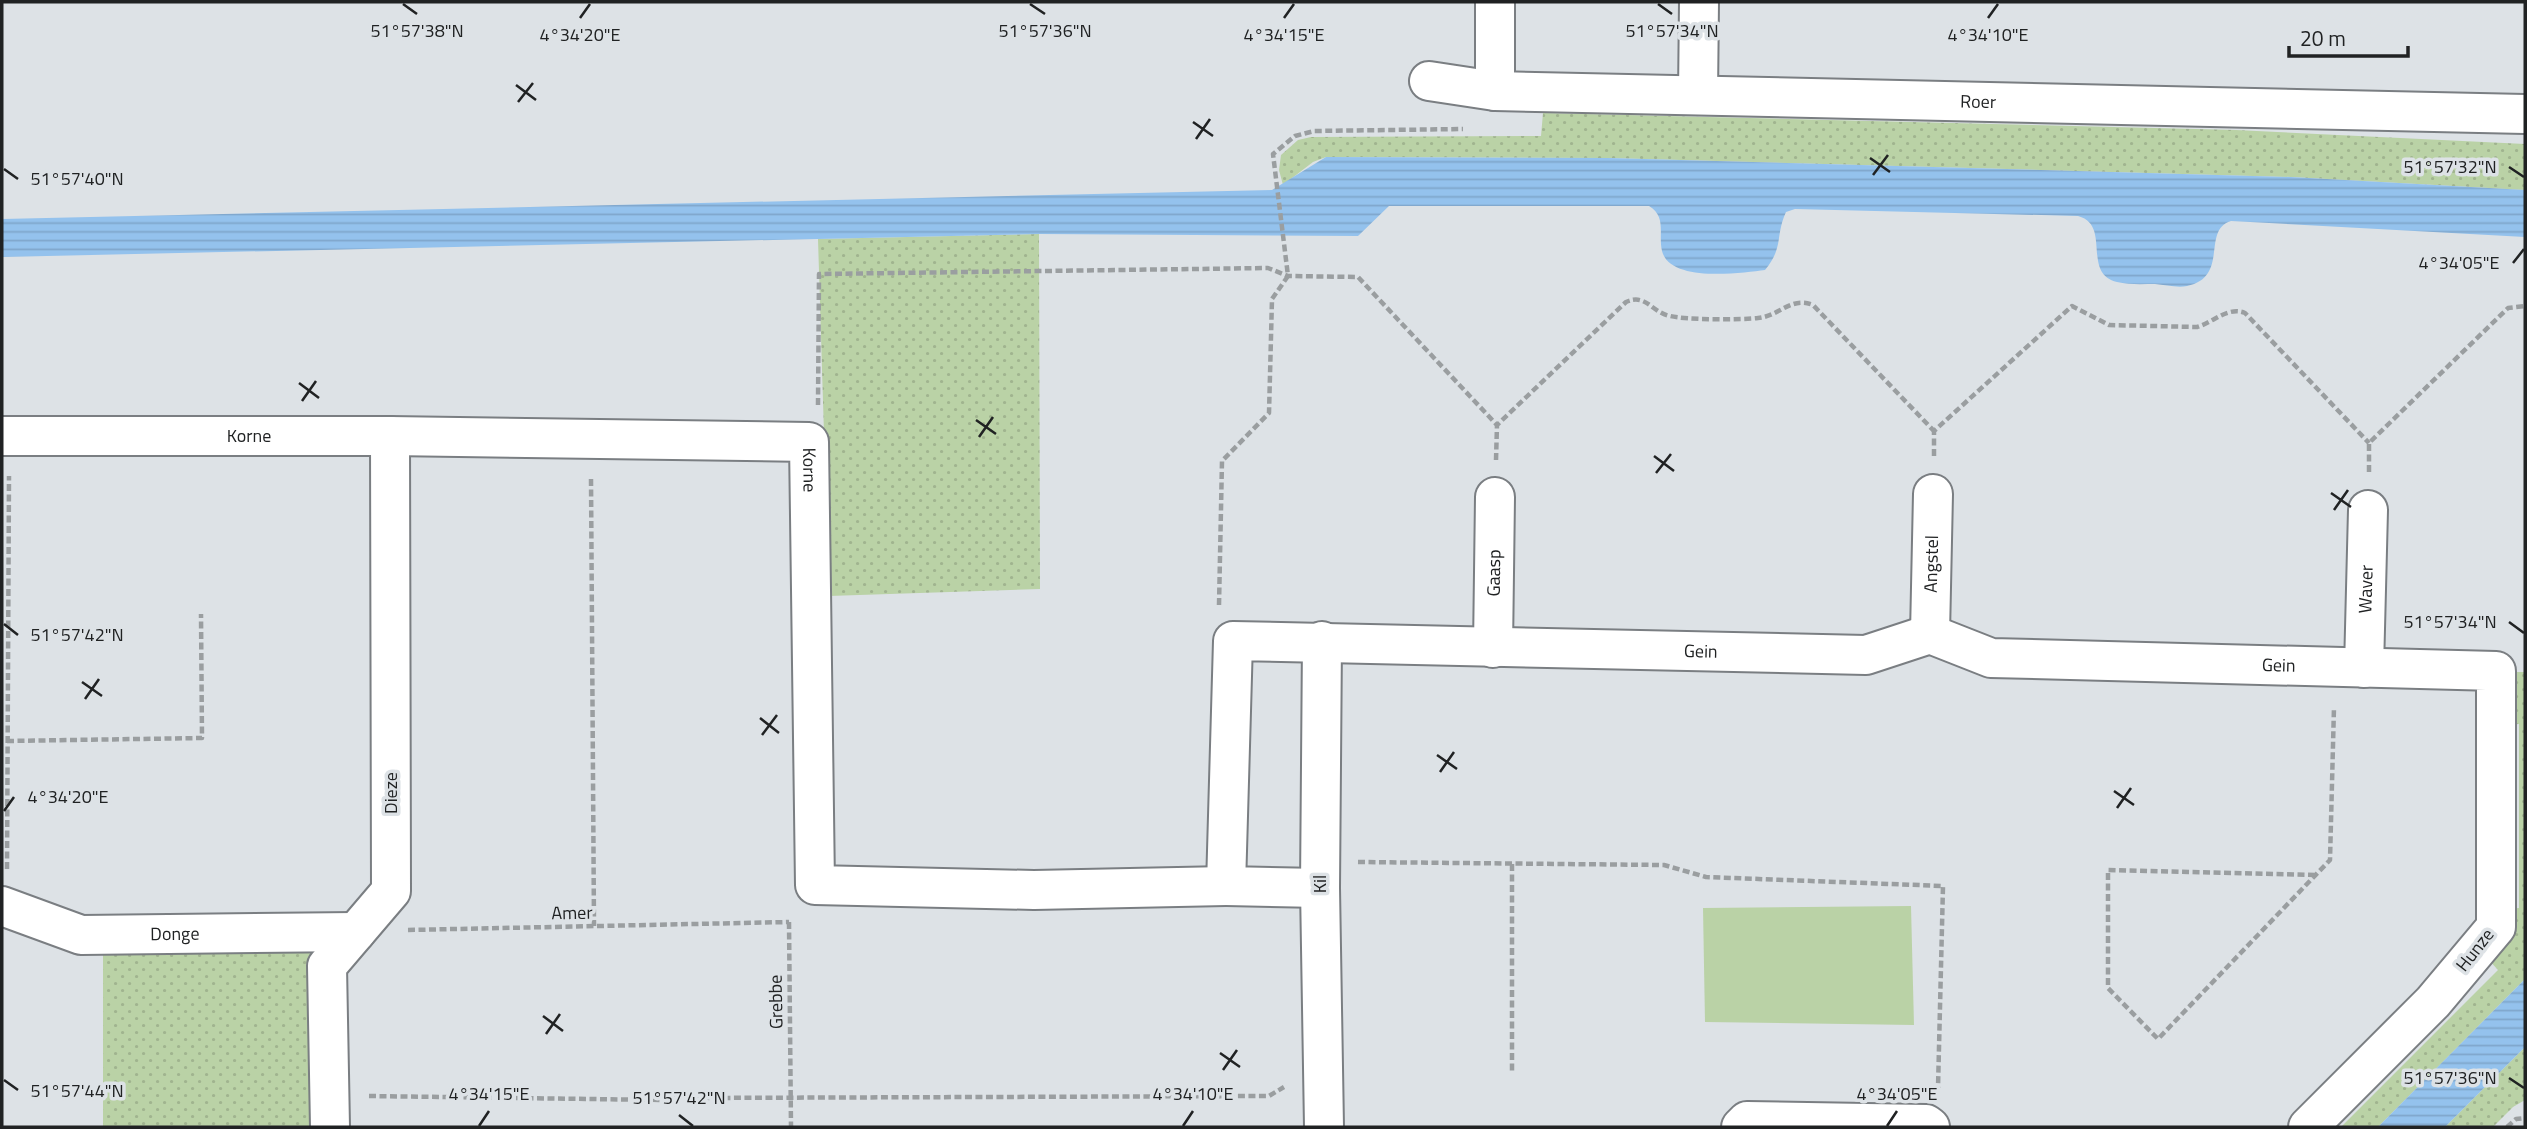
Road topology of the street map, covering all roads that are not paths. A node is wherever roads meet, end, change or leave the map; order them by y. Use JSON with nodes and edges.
{"nodes":[{"id":1,"x":1495,"y":2,"type":"edge"},
{"id":2,"x":1699,"y":2,"type":"edge"},
{"id":3,"x":1429,"y":82,"type":"dead end"},
{"id":4,"x":1495,"y":91,"type":"junction"},
{"id":5,"x":1698,"y":94,"type":"junction"},
{"id":6,"x":2525,"y":114,"type":"edge"},
{"id":7,"x":6,"y":436,"type":"edge"},
{"id":8,"x":390,"y":436,"type":"junction"},
{"id":9,"x":1933,"y":494,"type":"road end"},
{"id":10,"x":1495,"y":497,"type":"road end"},
{"id":11,"x":2368,"y":510,"type":"road end"},
{"id":12,"x":1930,"y":634,"type":"junction"},
{"id":13,"x":1322,"y":641,"type":"junction"},
{"id":14,"x":1493,"y":648,"type":"junction"},
{"id":15,"x":2350,"y":668,"type":"junction"},
{"id":16,"x":2496,"y":671,"type":"joint"},
{"id":17,"x":1320,"y":875,"type":"junction"},
{"id":18,"x":1226,"y":886,"type":"junction"},
{"id":19,"x":4,"y":906,"type":"edge"},
{"id":20,"x":356,"y":932,"type":"junction"},
{"id":21,"x":330,"y":1111,"type":"edge"},
{"id":22,"x":1933,"y":1114,"type":"edge"},
{"id":23,"x":1324,"y":1127,"type":"edge"},
{"id":24,"x":1741,"y":1127,"type":"edge"},
{"id":25,"x":2308,"y":1127,"type":"edge"}],
"edges":[{"from":1,"to":4,"type":"street"},
{"from":2,"to":5,"type":"street"},
{"from":3,"to":4,"type":"street","name":"Roer"},
{"from":4,"to":5,"type":"street","name":"Roer"},
{"from":5,"to":6,"type":"street","name":"Roer"},
{"from":7,"to":8,"type":"street","name":"Korne"},
{"from":8,"to":18,"type":"street","name":"Korne"},
{"from":8,"to":20,"type":"street","name":"Dieze"},
{"from":9,"to":12,"type":"street","name":"Angstel"},
{"from":10,"to":14,"type":"street","name":"Gaasp"},
{"from":11,"to":15,"type":"street","name":"Waver"},
{"from":12,"to":14,"type":"street","name":"Gein"},
{"from":12,"to":15,"type":"street","name":"Gein"},
{"from":13,"to":14,"type":"street","name":"Gein"},
{"from":13,"to":17,"type":"street","name":"Kil"},
{"from":13,"to":18,"type":"street","name":"Gein"},
{"from":15,"to":16,"type":"street","name":"Gein"},
{"from":16,"to":25,"type":"street","name":"Hunze"},
{"from":17,"to":18,"type":"street"},
{"from":17,"to":23,"type":"street","name":"Kil"},
{"from":19,"to":20,"type":"street","name":"Donge"},
{"from":20,"to":21,"type":"street","name":"Dieze"},
{"from":22,"to":24,"type":"street"}]}
